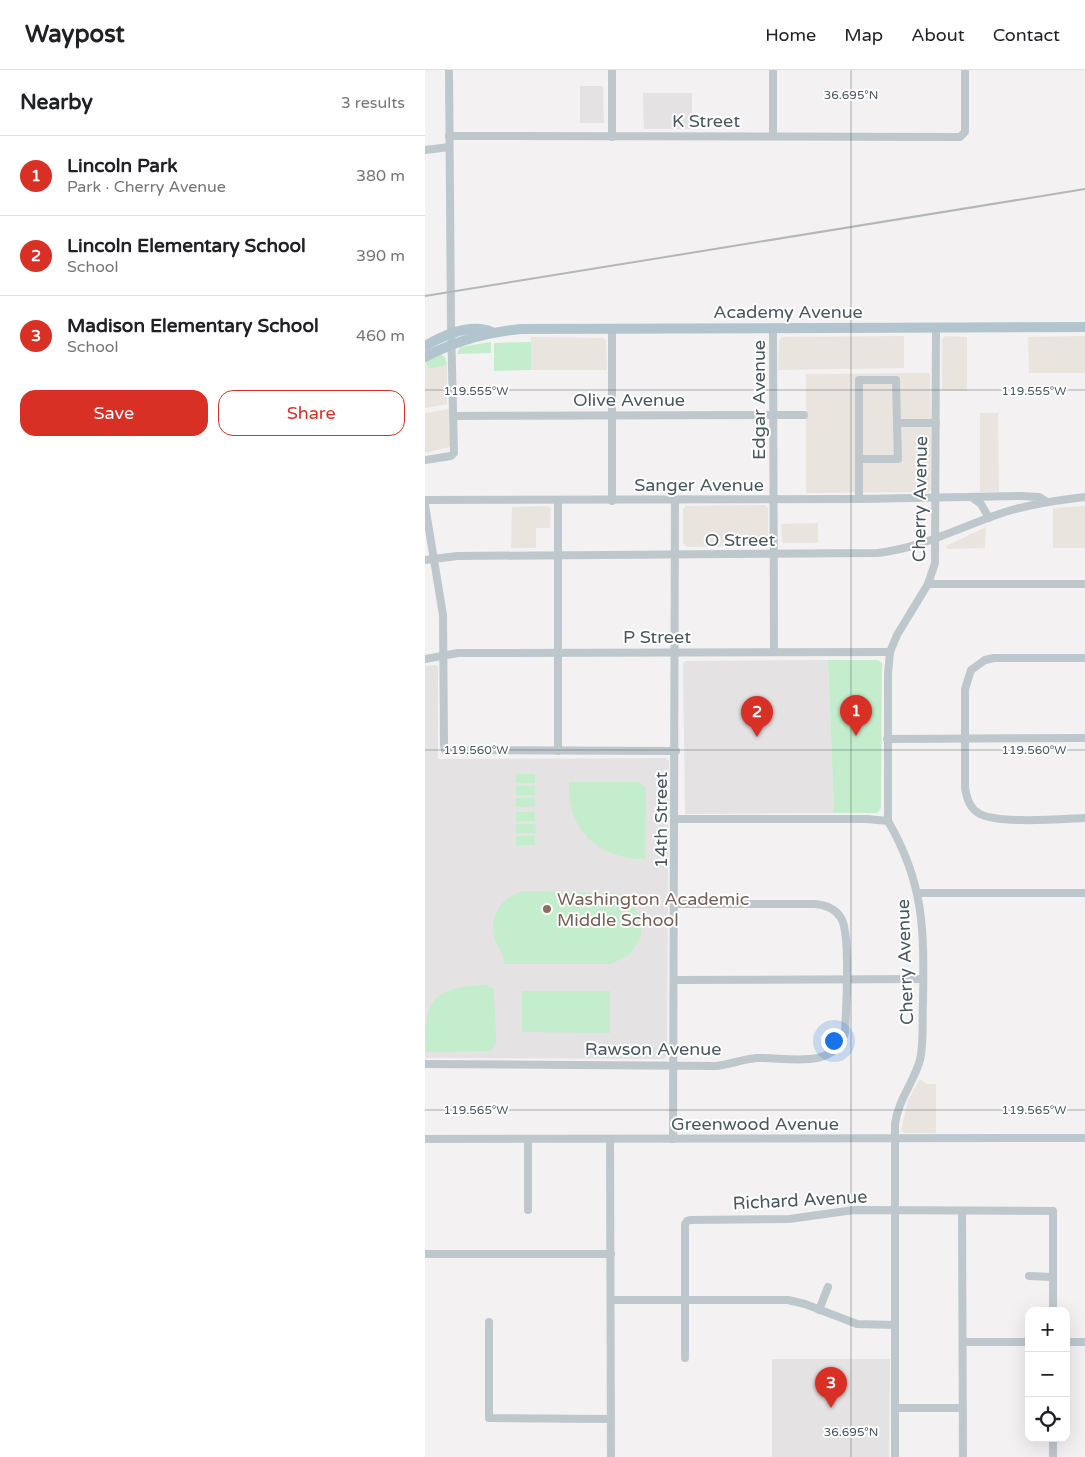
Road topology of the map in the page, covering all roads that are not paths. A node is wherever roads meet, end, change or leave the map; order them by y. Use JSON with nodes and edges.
{"nodes":[{"id":1,"x":449,"y":70,"type":"edge"},
{"id":2,"x":611,"y":70,"type":"edge"},
{"id":3,"x":773,"y":70,"type":"edge"},
{"id":4,"x":965,"y":70,"type":"edge"},
{"id":5,"x":449,"y":136,"type":"junction"},
{"id":6,"x":612,"y":136,"type":"junction"},
{"id":7,"x":773,"y":136,"type":"junction"},
{"id":8,"x":449,"y":147,"type":"junction"},
{"id":9,"x":425,"y":150,"type":"edge"},
{"id":10,"x":1085,"y":327,"type":"edge"},
{"id":11,"x":936,"y":328,"type":"junction"},
{"id":12,"x":612,"y":329,"type":"junction"},
{"id":13,"x":773,"y":329,"type":"junction"},
{"id":14,"x":451,"y":339,"type":"junction"},
{"id":15,"x":425,"y":346,"type":"edge"},
{"id":16,"x":425,"y":357,"type":"edge"},
{"id":17,"x":611,"y":415,"type":"junction"},
{"id":18,"x":773,"y":415,"type":"junction"},
{"id":19,"x":454,"y":416,"type":"junction"},
{"id":20,"x":804,"y":416,"type":"dead end"},
{"id":21,"x":936,"y":422,"type":"junction"},
{"id":22,"x":897,"y":423,"type":"junction"},
{"id":23,"x":859,"y":459,"type":"junction"},
{"id":24,"x":425,"y":460,"type":"edge"},
{"id":25,"x":1085,"y":496,"type":"edge"},
{"id":26,"x":936,"y":498,"type":"junction"},
{"id":27,"x":973,"y":498,"type":"junction"},
{"id":28,"x":774,"y":499,"type":"junction"},
{"id":29,"x":859,"y":499,"type":"junction"},
{"id":30,"x":425,"y":500,"type":"edge"},
{"id":31,"x":675,"y":500,"type":"junction"},
{"id":32,"x":558,"y":501,"type":"junction"},
{"id":33,"x":612,"y":501,"type":"junction"},
{"id":34,"x":1047,"y":502,"type":"junction"},
{"id":35,"x":425,"y":505,"type":"edge"},
{"id":36,"x":989,"y":518,"type":"junction"},
{"id":37,"x":936,"y":540,"type":"junction"},
{"id":38,"x":675,"y":554,"type":"junction"},
{"id":39,"x":558,"y":555,"type":"junction"},
{"id":40,"x":775,"y":555,"type":"junction"},
{"id":41,"x":429,"y":559,"type":"edge"},
{"id":42,"x":928,"y":584,"type":"junction"},
{"id":43,"x":1085,"y":584,"type":"edge"},
{"id":44,"x":676,"y":652,"type":"junction"},
{"id":45,"x":774,"y":652,"type":"junction"},
{"id":46,"x":890,"y":652,"type":"junction"},
{"id":47,"x":558,"y":653,"type":"junction"},
{"id":48,"x":444,"y":655,"type":"junction"},
{"id":49,"x":1085,"y":658,"type":"edge"},
{"id":50,"x":425,"y":659,"type":"edge"},
{"id":51,"x":1085,"y":738,"type":"edge"},
{"id":52,"x":887,"y":739,"type":"junction"},
{"id":53,"x":965,"y":739,"type":"junction"},
{"id":54,"x":558,"y":751,"type":"junction"},
{"id":55,"x":676,"y":751,"type":"junction"},
{"id":56,"x":1085,"y":818,"type":"edge"},
{"id":57,"x":676,"y":819,"type":"junction"},
{"id":58,"x":888,"y":821,"type":"junction"},
{"id":59,"x":919,"y":892,"type":"junction"},
{"id":60,"x":1085,"y":893,"type":"edge"},
{"id":61,"x":675,"y":904,"type":"junction"},
{"id":62,"x":923,"y":979,"type":"junction"},
{"id":63,"x":675,"y":980,"type":"junction"},
{"id":64,"x":846,"y":980,"type":"junction"},
{"id":65,"x":425,"y":1064,"type":"edge"},
{"id":66,"x":674,"y":1065,"type":"junction"},
{"id":67,"x":425,"y":1138,"type":"edge"},
{"id":68,"x":1085,"y":1138,"type":"edge"},
{"id":69,"x":528,"y":1139,"type":"junction"},
{"id":70,"x":610,"y":1139,"type":"junction"},
{"id":71,"x":673,"y":1139,"type":"junction"},
{"id":72,"x":895,"y":1140,"type":"junction"},
{"id":73,"x":528,"y":1210,"type":"dead end"},
{"id":74,"x":895,"y":1211,"type":"junction"},
{"id":75,"x":962,"y":1211,"type":"junction"},
{"id":76,"x":425,"y":1254,"type":"edge"},
{"id":77,"x":611,"y":1254,"type":"junction"},
{"id":78,"x":1029,"y":1276,"type":"dead end"},
{"id":79,"x":1053,"y":1276,"type":"junction"},
{"id":80,"x":828,"y":1287,"type":"dead end"},
{"id":81,"x":611,"y":1300,"type":"junction"},
{"id":82,"x":685,"y":1300,"type":"junction"},
{"id":83,"x":1053,"y":1307,"type":"edge"},
{"id":84,"x":819,"y":1310,"type":"junction"},
{"id":85,"x":489,"y":1322,"type":"dead end"},
{"id":86,"x":895,"y":1325,"type":"junction"},
{"id":87,"x":963,"y":1342,"type":"junction"},
{"id":88,"x":1025,"y":1342,"type":"edge"},
{"id":89,"x":1070,"y":1342,"type":"edge"},
{"id":90,"x":1085,"y":1342,"type":"edge"},
{"id":91,"x":685,"y":1358,"type":"dead end"},
{"id":92,"x":895,"y":1408,"type":"junction"},
{"id":93,"x":962,"y":1408,"type":"junction"},
{"id":94,"x":611,"y":1419,"type":"junction"},
{"id":95,"x":1053,"y":1442,"type":"edge"},
{"id":96,"x":611,"y":1457,"type":"edge"},
{"id":97,"x":895,"y":1457,"type":"edge"},
{"id":98,"x":963,"y":1457,"type":"edge"},
{"id":99,"x":1053,"y":1457,"type":"edge"}],
"edges":[{"from":1,"to":5,"type":"street"},
{"from":2,"to":6,"type":"street"},
{"from":3,"to":7,"type":"street"},
{"from":4,"to":7,"type":"street","name":"K Street"},
{"from":5,"to":6,"type":"street","name":"K Street"},
{"from":5,"to":8,"type":"street"},
{"from":6,"to":7,"type":"street","name":"K Street"},
{"from":8,"to":9,"type":"street"},
{"from":8,"to":14,"type":"street"},
{"from":10,"to":11,"type":"main road","name":"Academy Avenue"},
{"from":11,"to":13,"type":"main road","name":"Academy Avenue"},
{"from":11,"to":21,"type":"street","name":"Cherry Avenue"},
{"from":12,"to":13,"type":"main road","name":"Academy Avenue"},
{"from":12,"to":14,"type":"main road","name":"Academy Avenue"},
{"from":12,"to":17,"type":"street"},
{"from":13,"to":18,"type":"street","name":"Edgar Avenue"},
{"from":14,"to":15,"type":"main road","name":"Academy Avenue"},
{"from":14,"to":16,"type":"main road","name":"Academy Avenue"},
{"from":14,"to":19,"type":"street"},
{"from":17,"to":18,"type":"street","name":"Olive Avenue"},
{"from":17,"to":19,"type":"street","name":"Olive Avenue"},
{"from":17,"to":33,"type":"street"},
{"from":18,"to":20,"type":"street","name":"Olive Avenue"},
{"from":18,"to":28,"type":"street","name":"Edgar Avenue"},
{"from":19,"to":24,"type":"street"},
{"from":21,"to":22,"type":"street"},
{"from":21,"to":26,"type":"street","name":"Cherry Avenue"},
{"from":22,"to":23,"type":"street"},
{"from":22,"to":23,"type":"street"},
{"from":23,"to":29,"type":"street"},
{"from":25,"to":34,"type":"street","name":"Sanger Avenue"},
{"from":26,"to":27,"type":"street","name":"Sanger Avenue"},
{"from":26,"to":29,"type":"street","name":"Sanger Avenue"},
{"from":26,"to":37,"type":"street","name":"Cherry Avenue"},
{"from":27,"to":34,"type":"street","name":"Sanger Avenue"},
{"from":27,"to":36,"type":"street"},
{"from":28,"to":29,"type":"street","name":"Sanger Avenue"},
{"from":28,"to":31,"type":"street","name":"Sanger Avenue"},
{"from":28,"to":40,"type":"street","name":"Edgar Avenue"},
{"from":30,"to":32,"type":"street","name":"Sanger Avenue"},
{"from":31,"to":33,"type":"street","name":"Sanger Avenue"},
{"from":31,"to":38,"type":"street","name":"14th Street"},
{"from":32,"to":33,"type":"street","name":"Sanger Avenue"},
{"from":32,"to":39,"type":"street"},
{"from":34,"to":36,"type":"street","name":"O Street"},
{"from":35,"to":41,"type":"street"},
{"from":36,"to":37,"type":"street","name":"O Street"},
{"from":37,"to":40,"type":"street","name":"O Street"},
{"from":37,"to":42,"type":"street","name":"Cherry Avenue"},
{"from":38,"to":39,"type":"street","name":"O Street"},
{"from":38,"to":40,"type":"street","name":"O Street"},
{"from":38,"to":44,"type":"street","name":"14th Street"},
{"from":39,"to":41,"type":"street","name":"O Street"},
{"from":39,"to":47,"type":"street"},
{"from":40,"to":45,"type":"street","name":"Edgar Avenue"},
{"from":41,"to":48,"type":"street"},
{"from":42,"to":43,"type":"street"},
{"from":42,"to":46,"type":"street","name":"Cherry Avenue"},
{"from":44,"to":45,"type":"street","name":"P Street"},
{"from":44,"to":47,"type":"street","name":"P Street"},
{"from":44,"to":55,"type":"street","name":"14th Street"},
{"from":45,"to":46,"type":"street","name":"P Street"},
{"from":46,"to":52,"type":"street","name":"Cherry Avenue"},
{"from":47,"to":48,"type":"street","name":"P Street"},
{"from":47,"to":54,"type":"street"},
{"from":48,"to":50,"type":"street","name":"P Street"},
{"from":48,"to":54,"type":"street"},
{"from":49,"to":53,"type":"street"},
{"from":51,"to":53,"type":"street"},
{"from":52,"to":53,"type":"street"},
{"from":52,"to":58,"type":"street","name":"Cherry Avenue"},
{"from":53,"to":56,"type":"street"},
{"from":54,"to":55,"type":"street"},
{"from":55,"to":57,"type":"street","name":"14th Street"},
{"from":57,"to":58,"type":"street"},
{"from":57,"to":61,"type":"street","name":"14th Street"},
{"from":58,"to":59,"type":"street","name":"Cherry Avenue"},
{"from":59,"to":60,"type":"street"},
{"from":59,"to":62,"type":"street","name":"Cherry Avenue"},
{"from":61,"to":63,"type":"street","name":"14th Street"},
{"from":61,"to":64,"type":"street","name":"Rawson Avenue"},
{"from":62,"to":64,"type":"street"},
{"from":62,"to":72,"type":"street","name":"Cherry Avenue"},
{"from":63,"to":64,"type":"street"},
{"from":63,"to":66,"type":"street","name":"14th Street"},
{"from":64,"to":66,"type":"street","name":"Rawson Avenue"},
{"from":65,"to":66,"type":"street","name":"Rawson Avenue"},
{"from":66,"to":71,"type":"street","name":"14th Street"},
{"from":67,"to":69,"type":"street","name":"Greenwood Avenue"},
{"from":68,"to":72,"type":"street","name":"Greenwood Avenue"},
{"from":69,"to":70,"type":"street","name":"Greenwood Avenue"},
{"from":69,"to":73,"type":"street"},
{"from":70,"to":71,"type":"street","name":"Greenwood Avenue"},
{"from":70,"to":77,"type":"street"},
{"from":71,"to":72,"type":"street","name":"Greenwood Avenue"},
{"from":72,"to":74,"type":"street","name":"Cherry Avenue"},
{"from":74,"to":75,"type":"street","name":"Richard Avenue"},
{"from":74,"to":82,"type":"street","name":"Richard Avenue"},
{"from":74,"to":86,"type":"street","name":"Cherry Avenue"},
{"from":75,"to":79,"type":"street","name":"Richard Avenue"},
{"from":75,"to":87,"type":"street"},
{"from":76,"to":77,"type":"street"},
{"from":77,"to":81,"type":"street"},
{"from":78,"to":79,"type":"street"},
{"from":79,"to":83,"type":"street"},
{"from":80,"to":84,"type":"street"},
{"from":81,"to":82,"type":"street"},
{"from":81,"to":94,"type":"street"},
{"from":82,"to":84,"type":"street"},
{"from":82,"to":91,"type":"street","name":"Richard Avenue"},
{"from":84,"to":86,"type":"street"},
{"from":85,"to":94,"type":"street"},
{"from":86,"to":92,"type":"street","name":"Cherry Avenue"},
{"from":87,"to":88,"type":"street"},
{"from":87,"to":93,"type":"street"},
{"from":89,"to":90,"type":"street"},
{"from":92,"to":93,"type":"street"},
{"from":92,"to":97,"type":"street","name":"Cherry Avenue"},
{"from":93,"to":98,"type":"street"},
{"from":94,"to":96,"type":"street"},
{"from":95,"to":99,"type":"street"}]}
